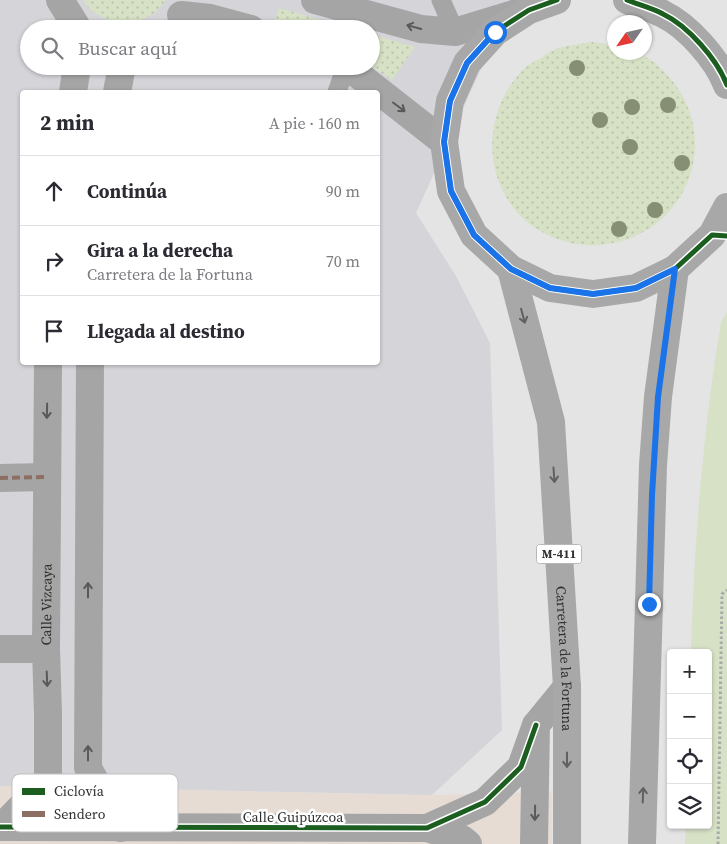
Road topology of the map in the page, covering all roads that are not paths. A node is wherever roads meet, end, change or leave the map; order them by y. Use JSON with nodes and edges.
{"nodes":[{"id":1,"x":60,"y":0,"type":"edge"},
{"id":2,"x":315,"y":0,"type":"edge"},
{"id":3,"x":441,"y":0,"type":"edge"},
{"id":4,"x":557,"y":0,"type":"edge"},
{"id":5,"x":627,"y":0,"type":"edge"},
{"id":6,"x":529,"y":10,"type":"junction"},
{"id":7,"x":179,"y":15,"type":"edge"},
{"id":8,"x":72,"y":20,"type":"edge"},
{"id":9,"x":217,"y":20,"type":"edge"},
{"id":10,"x":456,"y":32,"type":"junction"},
{"id":11,"x":725,"y":72,"type":"edge"},
{"id":12,"x":76,"y":75,"type":"edge"},
{"id":13,"x":120,"y":75,"type":"edge"},
{"id":14,"x":344,"y":75,"type":"edge"},
{"id":15,"x":358,"y":75,"type":"edge"},
{"id":16,"x":74,"y":90,"type":"edge"},
{"id":17,"x":117,"y":90,"type":"edge"},
{"id":18,"x":338,"y":90,"type":"edge"},
{"id":19,"x":378,"y":90,"type":"edge"},
{"id":20,"x":380,"y":92,"type":"edge"},
{"id":21,"x":444,"y":142,"type":"junction"},
{"id":22,"x":727,"y":206,"type":"edge"},
{"id":23,"x":719,"y":235,"type":"edge"},
{"id":24,"x":511,"y":269,"type":"junction"},
{"id":25,"x":675,"y":269,"type":"junction"},
{"id":26,"x":48,"y":365,"type":"edge"},
{"id":27,"x":90,"y":365,"type":"edge"},
{"id":28,"x":46,"y":477,"type":"junction"},
{"id":29,"x":0,"y":478,"type":"edge"},
{"id":30,"x":0,"y":649,"type":"edge"},
{"id":31,"x":46,"y":649,"type":"junction"},
{"id":32,"x":567,"y":687,"type":"junction"},
{"id":33,"x":536,"y":726,"type":"junction"},
{"id":34,"x":48,"y":774,"type":"edge"},
{"id":35,"x":91,"y":774,"type":"edge"},
{"id":36,"x":12,"y":816,"type":"edge"},
{"id":37,"x":1,"y":827,"type":"edge"},
{"id":38,"x":178,"y":828,"type":"edge"},
{"id":39,"x":427,"y":828,"type":"junction"},
{"id":40,"x":468,"y":844,"type":"edge"},
{"id":41,"x":534,"y":844,"type":"edge"},
{"id":42,"x":567,"y":844,"type":"edge"},
{"id":43,"x":642,"y":844,"type":"edge"}],
"edges":[{"from":1,"to":8,"type":"street"},
{"from":10,"to":2,"type":"street","one_way":true},
{"from":3,"to":10,"type":"lane"},
{"from":4,"to":6,"type":"main road"},
{"from":5,"to":11,"type":"main road"},
{"from":6,"to":10,"type":"street"},
{"from":6,"to":21,"type":"main road"},
{"from":7,"to":9,"type":"street"},
{"from":12,"to":16,"type":"street"},
{"from":13,"to":17,"type":"street"},
{"from":14,"to":18,"type":"lane"},
{"from":15,"to":19,"type":"street","one_way":true},
{"from":20,"to":21,"type":"street","one_way":true},
{"from":21,"to":24,"type":"main road"},
{"from":22,"to":23,"type":"main road"},
{"from":23,"to":25,"type":"main road"},
{"from":24,"to":25,"type":"main road"},
{"from":24,"to":32,"type":"main road","name":"Carretera de la Fortuna","number":"M-411","one_way":true},
{"from":43,"to":25,"type":"main road","one_way":true},
{"from":26,"to":28,"type":"street","name":"Calle Vizcaya","one_way":true},
{"from":35,"to":27,"type":"street","one_way":true},
{"from":28,"to":29,"type":"street"},
{"from":28,"to":31,"type":"street","name":"Calle Vizcaya"},
{"from":30,"to":31,"type":"street"},
{"from":31,"to":34,"type":"street","name":"Calle Vizcaya","one_way":true},
{"from":32,"to":33,"type":"street","name":"Calle Guipúzcoa"},
{"from":32,"to":42,"type":"main road","name":"Carretera de la Fortuna","number":"M-411","one_way":true},
{"from":33,"to":39,"type":"street","name":"Calle Guipúzcoa"},
{"from":33,"to":41,"type":"street","one_way":true},
{"from":36,"to":37,"type":"street","name":"Calle Vizcaya","one_way":true},
{"from":38,"to":39,"type":"street","name":"Calle Guipúzcoa"},
{"from":39,"to":40,"type":"street"}]}
